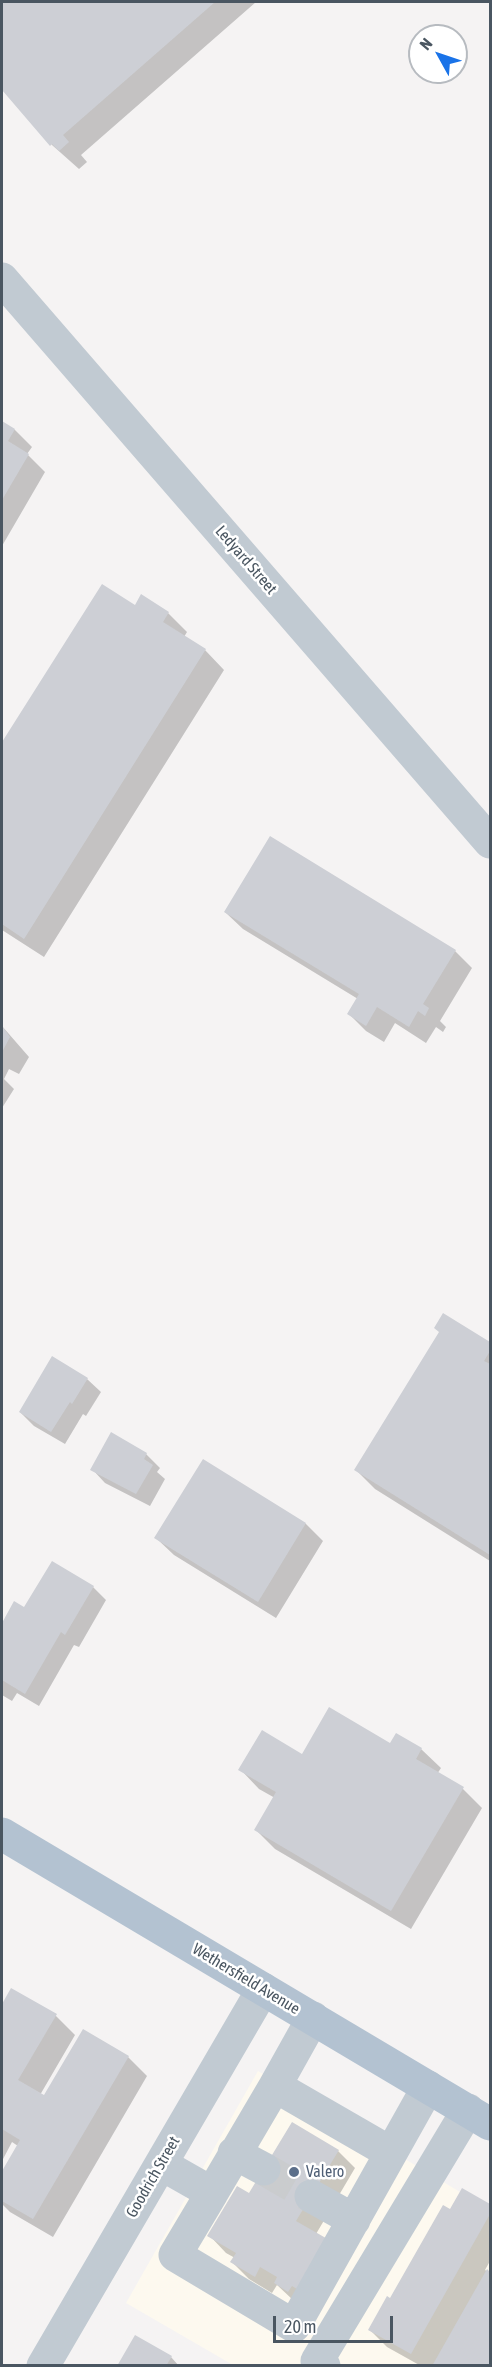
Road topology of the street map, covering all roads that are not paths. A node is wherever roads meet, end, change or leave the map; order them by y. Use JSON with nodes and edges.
{"nodes":[{"id":1,"x":2,"y":279,"type":"edge"},
{"id":2,"x":490,"y":842,"type":"edge"},
{"id":3,"x":2,"y":1834,"type":"edge"},
{"id":4,"x":263,"y":1989,"type":"junction"},
{"id":5,"x":312,"y":2018,"type":"junction"},
{"id":6,"x":275,"y":2086,"type":"junction"},
{"id":7,"x":428,"y":2087,"type":"junction"},
{"id":8,"x":479,"y":2117,"type":"edge"},
{"id":9,"x":234,"y":2153,"type":"junction"},
{"id":10,"x":391,"y":2153,"type":"junction"},
{"id":11,"x":160,"y":2164,"type":"junction"},
{"id":12,"x":264,"y":2169,"type":"tunnel mouth"},
{"id":13,"x":212,"y":2193,"type":"junction"},
{"id":14,"x":311,"y":2196,"type":"tunnel mouth"},
{"id":15,"x":354,"y":2220,"type":"junction"},
{"id":16,"x":43,"y":2366,"type":"edge"},
{"id":17,"x":324,"y":2366,"type":"edge"}],
"edges":[{"from":1,"to":2,"type":"street","name":"Ledyard Street"},
{"from":3,"to":4,"type":"main road","name":"Wethersfield Avenue"},
{"from":4,"to":5,"type":"main road","name":"Wethersfield Avenue"},
{"from":4,"to":11,"type":"street","name":"Goodrich Street"},
{"from":5,"to":6,"type":"street"},
{"from":5,"to":7,"type":"main road","name":"Wethersfield Avenue"},
{"from":6,"to":9,"type":"street"},
{"from":6,"to":10,"type":"street"},
{"from":7,"to":8,"type":"main road","name":"Wethersfield Avenue"},
{"from":7,"to":10,"type":"street"},
{"from":8,"to":17,"type":"street"},
{"from":9,"to":12,"type":"street"},
{"from":9,"to":13,"type":"street"},
{"from":10,"to":15,"type":"street"},
{"from":11,"to":13,"type":"street"},
{"from":11,"to":16,"type":"street","name":"Goodrich Street"},
{"from":13,"to":15,"type":"street"},
{"from":14,"to":15,"type":"street"}]}
